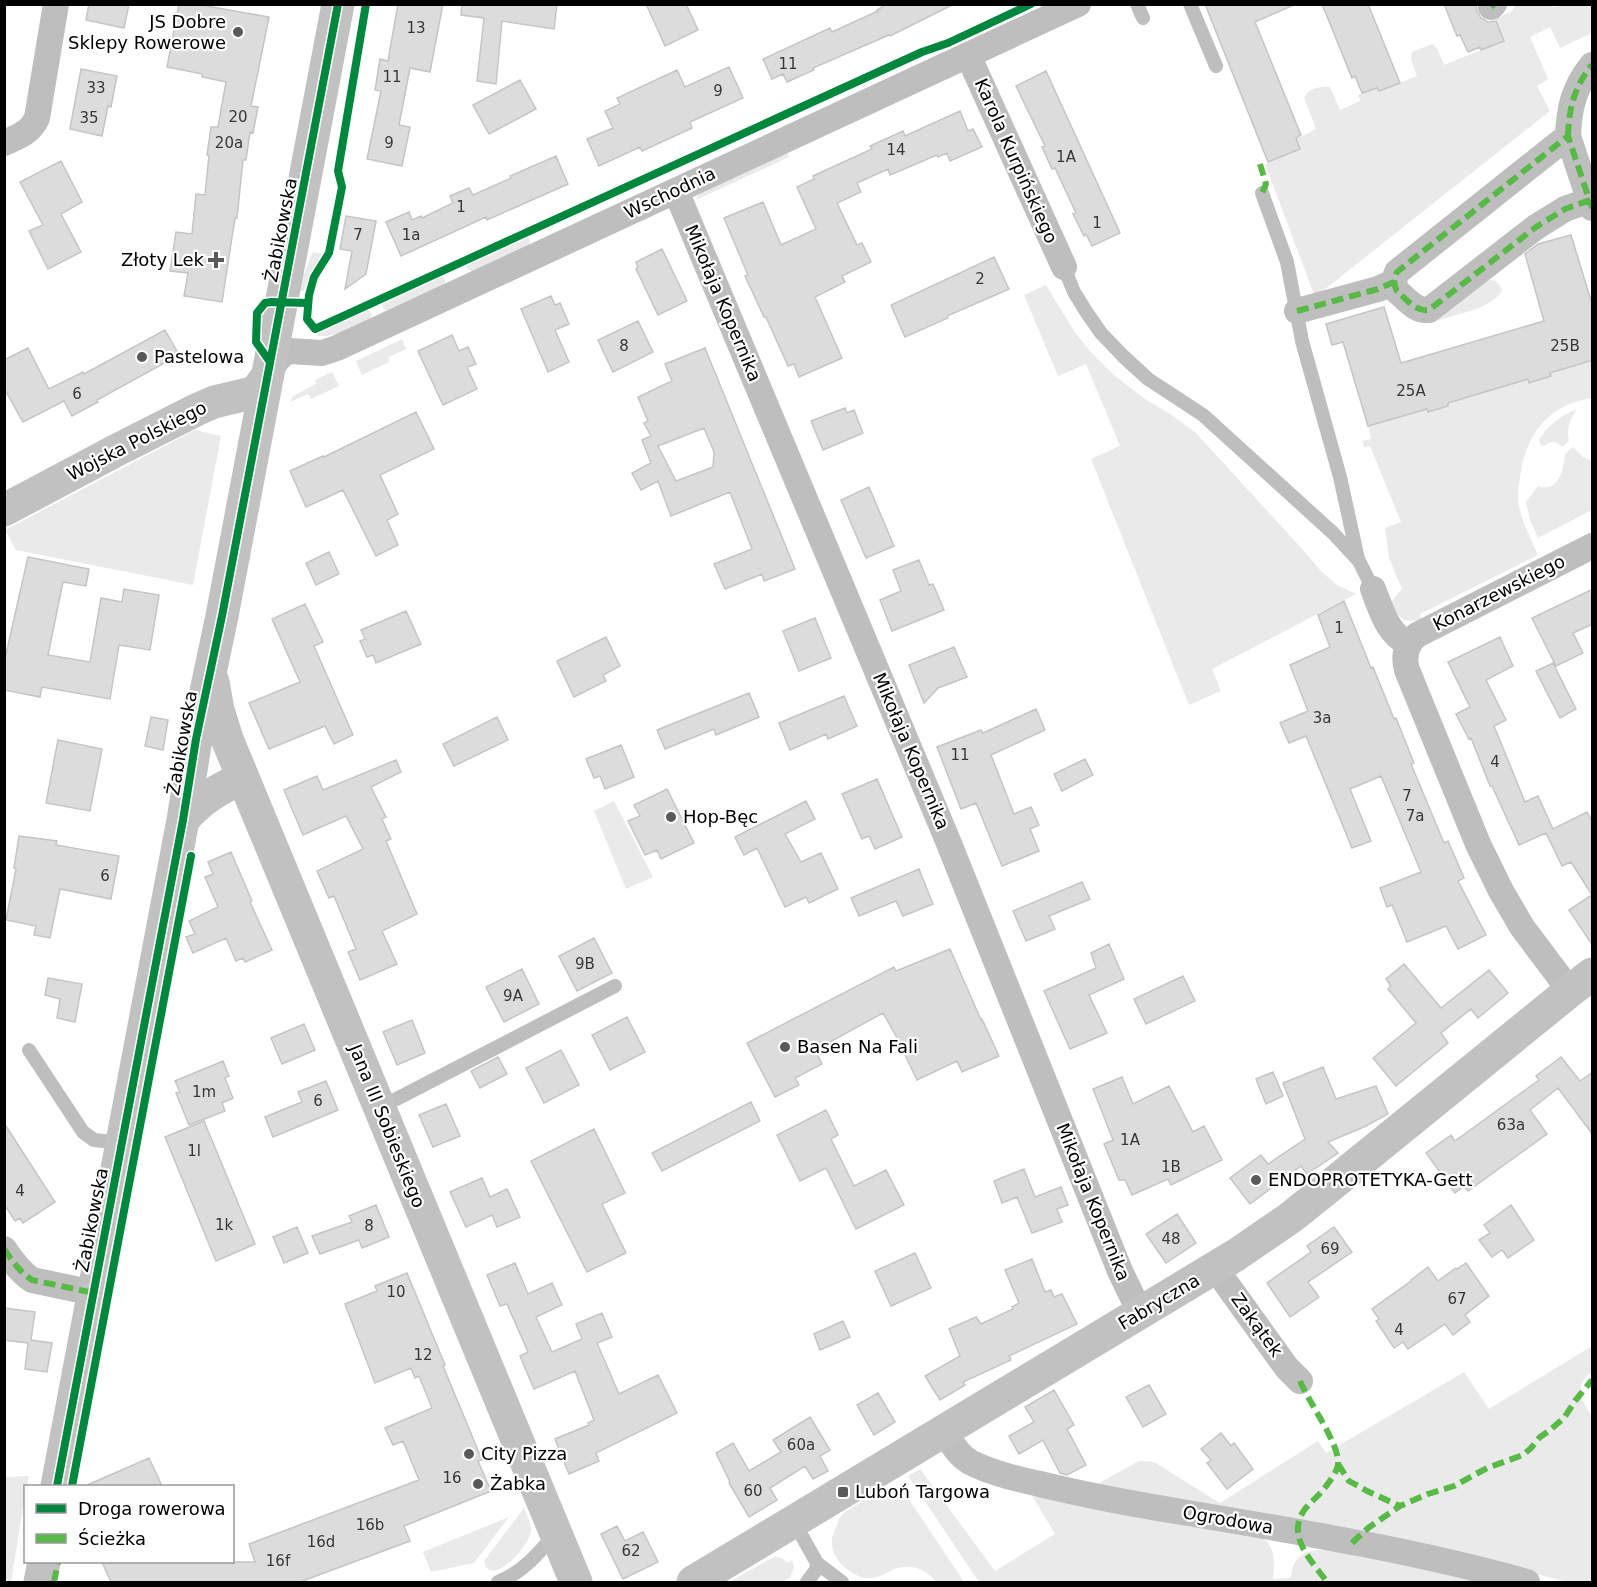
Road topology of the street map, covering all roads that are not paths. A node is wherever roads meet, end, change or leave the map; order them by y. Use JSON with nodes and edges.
{"nodes":[{"id":1,"x":56,"y":4,"type":"edge"},
{"id":2,"x":338,"y":4,"type":"edge"},
{"id":3,"x":1078,"y":4,"type":"edge"},
{"id":4,"x":1137,"y":4,"type":"edge"},
{"id":5,"x":1190,"y":4,"type":"edge"},
{"id":6,"x":1143,"y":18,"type":"dead end"},
{"id":7,"x":968,"y":55,"type":"junction"},
{"id":8,"x":1593,"y":65,"type":"edge"},
{"id":9,"x":1216,"y":66,"type":"dead end"},
{"id":10,"x":1568,"y":136,"type":"junction"},
{"id":11,"x":4,"y":143,"type":"edge"},
{"id":12,"x":676,"y":191,"type":"junction"},
{"id":13,"x":1262,"y":193,"type":"dead end"},
{"id":14,"x":1591,"y":204,"type":"edge"},
{"id":15,"x":1064,"y":267,"type":"joint"},
{"id":16,"x":1394,"y":282,"type":"junction"},
{"id":17,"x":1297,"y":311,"type":"junction"},
{"id":18,"x":268,"y":375,"type":"junction"},
{"id":19,"x":4,"y":510,"type":"edge"},
{"id":20,"x":1593,"y":546,"type":"edge"},
{"id":21,"x":1359,"y":561,"type":"junction"},
{"id":22,"x":1373,"y":589,"type":"joint"},
{"id":23,"x":1408,"y":644,"type":"junction"},
{"id":24,"x":212,"y":665,"type":"junction"},
{"id":25,"x":243,"y":778,"type":"junction"},
{"id":26,"x":183,"y":820,"type":"junction"},
{"id":27,"x":1581,"y":983,"type":"edge"},
{"id":28,"x":615,"y":986,"type":"dead end"},
{"id":29,"x":29,"y":1050,"type":"dead end"},
{"id":30,"x":379,"y":1108,"type":"junction"},
{"id":31,"x":122,"y":1143,"type":"junction"},
{"id":32,"x":4,"y":1249,"type":"edge"},
{"id":33,"x":1215,"y":1268,"type":"junction"},
{"id":34,"x":94,"y":1293,"type":"junction"},
{"id":35,"x":1141,"y":1313,"type":"junction"},
{"id":36,"x":1300,"y":1381,"type":"dead end"},
{"id":37,"x":944,"y":1431,"type":"junction"},
{"id":38,"x":57,"y":1485,"type":"edge"},
{"id":39,"x":794,"y":1522,"type":"junction"},
{"id":40,"x":555,"y":1534,"type":"junction"},
{"id":41,"x":44,"y":1563,"type":"edge"},
{"id":42,"x":817,"y":1563,"type":"junction"},
{"id":43,"x":40,"y":1582,"type":"edge"},
{"id":44,"x":498,"y":1582,"type":"edge"},
{"id":45,"x":576,"y":1582,"type":"edge"},
{"id":46,"x":693,"y":1582,"type":"edge"},
{"id":47,"x":807,"y":1582,"type":"edge"},
{"id":48,"x":842,"y":1582,"type":"edge"},
{"id":49,"x":1527,"y":1582,"type":"edge"}],
"edges":[{"from":1,"to":11,"type":"street"},
{"from":2,"to":18,"type":"street","name":"Żabikowska"},
{"from":3,"to":7,"type":"street","name":"Wschodnia"},
{"from":4,"to":6,"type":"lane"},
{"from":5,"to":9,"type":"lane"},
{"from":7,"to":12,"type":"street","name":"Wschodnia"},
{"from":7,"to":15,"type":"street","name":"Karola Kurpińskiego"},
{"from":8,"to":10,"type":"street"},
{"from":10,"to":14,"type":"street"},
{"from":10,"to":16,"type":"street"},
{"from":12,"to":18,"type":"street","name":"Wschodnia"},
{"from":12,"to":35,"type":"street","name":"Mikołaja Kopernika"},
{"from":13,"to":17,"type":"lane"},
{"from":14,"to":16,"type":"street"},
{"from":15,"to":21,"type":"lane"},
{"from":16,"to":17,"type":"street"},
{"from":17,"to":21,"type":"lane"},
{"from":18,"to":19,"type":"street","name":"Wojska Polskiego"},
{"from":18,"to":24,"type":"street","name":"Żabikowska"},
{"from":20,"to":23,"type":"street","name":"Konarzewskiego"},
{"from":21,"to":22,"type":"lane"},
{"from":22,"to":23,"type":"street"},
{"from":23,"to":27,"type":"street"},
{"from":24,"to":25,"type":"street","name":"Jana III Sobieskiego"},
{"from":24,"to":26,"type":"street","name":"Żabikowska"},
{"from":25,"to":26,"type":"street"},
{"from":25,"to":30,"type":"street","name":"Jana III Sobieskiego"},
{"from":26,"to":31,"type":"street","name":"Żabikowska"},
{"from":27,"to":33,"type":"street","name":"Fabryczna"},
{"from":28,"to":30,"type":"lane"},
{"from":29,"to":31,"type":"lane"},
{"from":30,"to":40,"type":"street","name":"Jana III Sobieskiego"},
{"from":31,"to":34,"type":"street","name":"Żabikowska"},
{"from":32,"to":34,"type":"street"},
{"from":33,"to":35,"type":"street","name":"Fabryczna"},
{"from":33,"to":36,"type":"street","name":"Zakątek"},
{"from":34,"to":38,"type":"street","name":"Żabikowska"},
{"from":35,"to":37,"type":"street","name":"Fabryczna"},
{"from":37,"to":39,"type":"street","name":"Fabryczna"},
{"from":37,"to":49,"type":"street","name":"Ogrodowa"},
{"from":39,"to":42,"type":"lane"},
{"from":39,"to":46,"type":"street","name":"Fabryczna"},
{"from":40,"to":44,"type":"lane"},
{"from":40,"to":45,"type":"street","name":"Jana III Sobieskiego"},
{"from":41,"to":43,"type":"street"},
{"from":42,"to":47,"type":"lane"},
{"from":42,"to":48,"type":"lane"}]}
